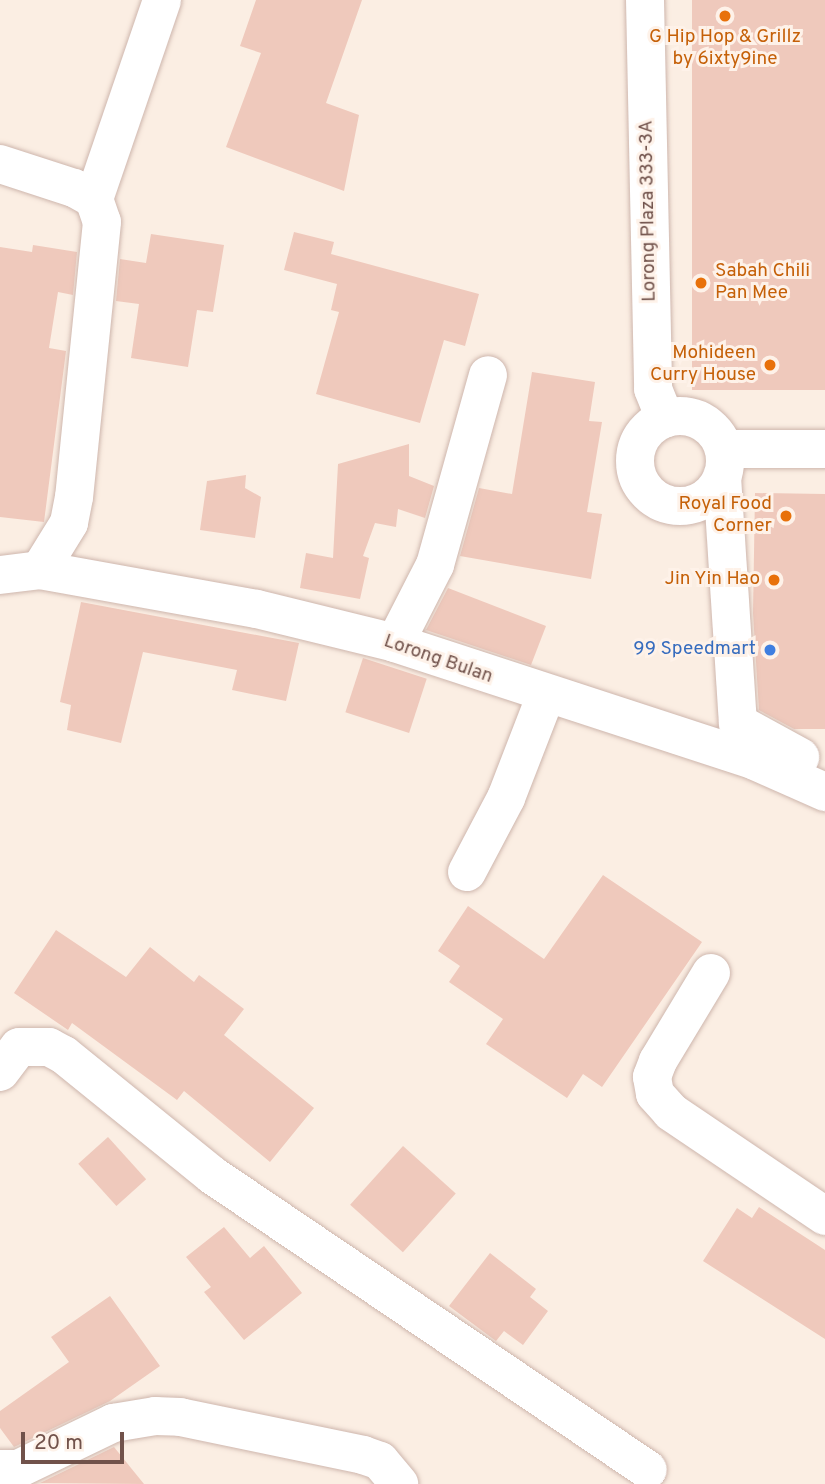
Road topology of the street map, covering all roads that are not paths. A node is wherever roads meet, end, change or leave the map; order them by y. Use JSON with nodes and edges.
{"nodes":[{"id":1,"x":162,"y":0,"type":"edge"},
{"id":2,"x":645,"y":0,"type":"edge"},
{"id":3,"x":0,"y":164,"type":"edge"},
{"id":4,"x":94,"y":199,"type":"junction"},
{"id":5,"x":488,"y":374,"type":"dead end"},
{"id":6,"x":665,"y":419,"type":"junction"},
{"id":7,"x":825,"y":449,"type":"edge"},
{"id":8,"x":724,"y":463,"type":"junction"},
{"id":9,"x":825,"y":463,"type":"edge"},
{"id":10,"x":40,"y":570,"type":"junction"},
{"id":11,"x":0,"y":575,"type":"edge"},
{"id":12,"x":395,"y":643,"type":"junction"},
{"id":13,"x":546,"y":695,"type":"junction"},
{"id":14,"x":825,"y":771,"type":"edge"},
{"id":15,"x":825,"y":792,"type":"edge"},
{"id":16,"x":467,"y":872,"type":"dead end"},
{"id":17,"x":711,"y":974,"type":"dead end"},
{"id":18,"x":0,"y":1072,"type":"edge"},
{"id":19,"x":825,"y":1216,"type":"edge"},
{"id":20,"x":0,"y":1469,"type":"edge"},
{"id":21,"x":648,"y":1470,"type":"dead end"},
{"id":22,"x":399,"y":1484,"type":"edge"}],
"edges":[{"from":1,"to":4,"type":"street"},
{"from":2,"to":6,"type":"street","name":"Lorong Plaza 333-3A"},
{"from":3,"to":4,"type":"street"},
{"from":4,"to":10,"type":"street"},
{"from":5,"to":12,"type":"street"},
{"from":6,"to":8,"type":"street"},
{"from":6,"to":8,"type":"street"},
{"from":7,"to":8,"type":"street"},
{"from":8,"to":9,"type":"street"},
{"from":8,"to":14,"type":"street"},
{"from":10,"to":11,"type":"street","name":"Lorong Bulan"},
{"from":10,"to":12,"type":"street","name":"Lorong Bulan"},
{"from":12,"to":13,"type":"street","name":"Lorong Bulan"},
{"from":13,"to":15,"type":"street","name":"Lorong Bulan"},
{"from":13,"to":16,"type":"street"},
{"from":17,"to":19,"type":"street"},
{"from":18,"to":21,"type":"street"},
{"from":20,"to":22,"type":"street"}]}
